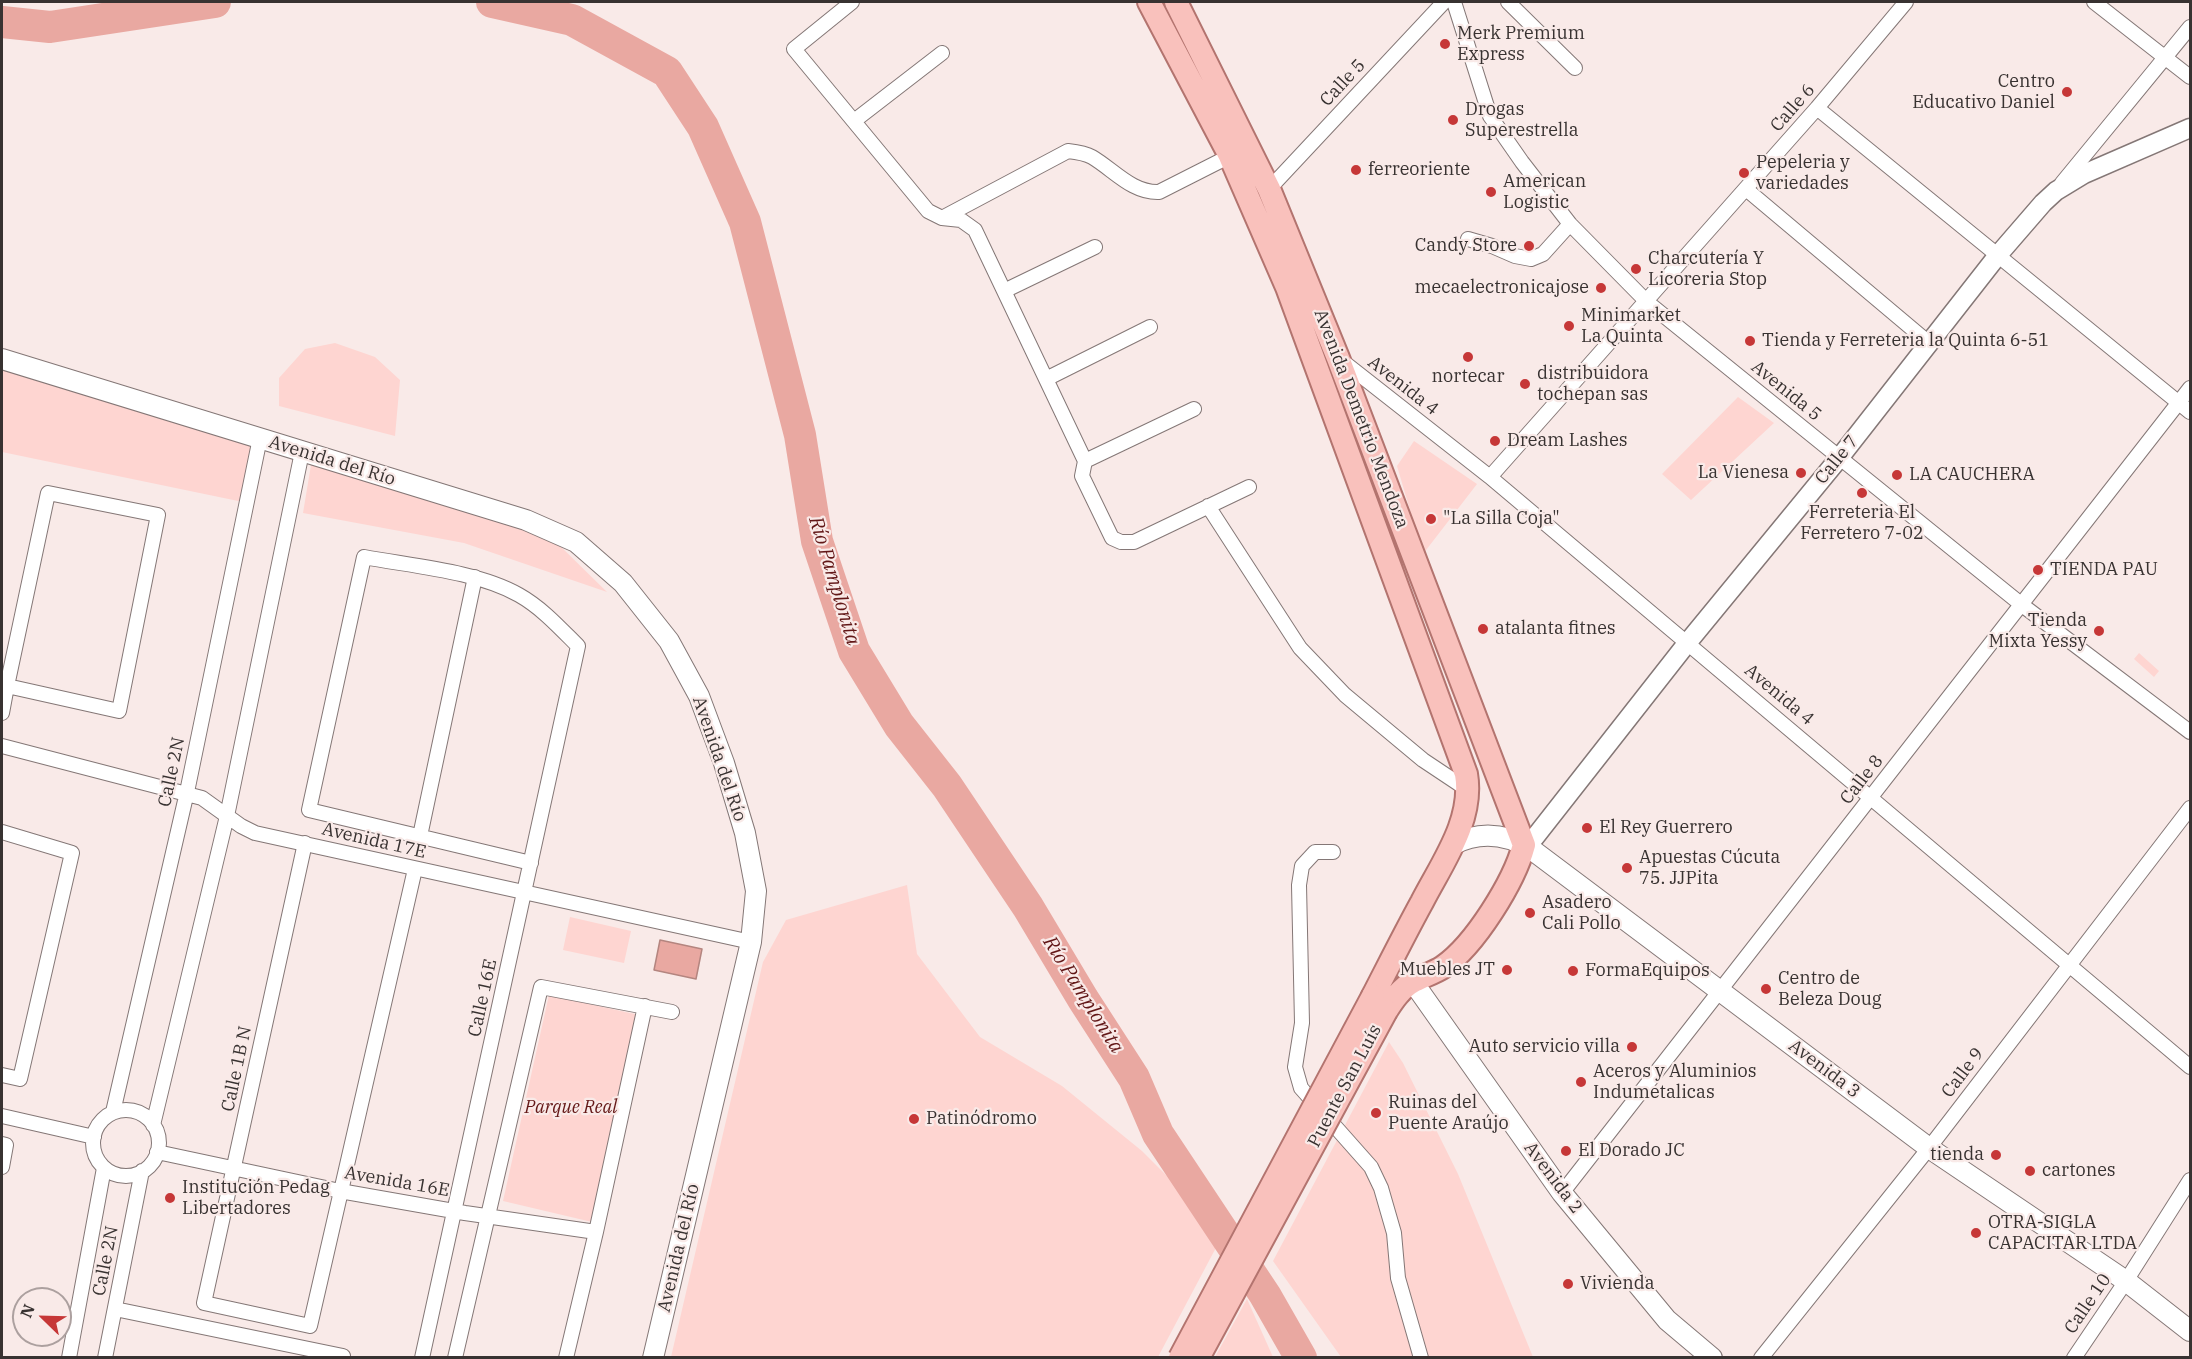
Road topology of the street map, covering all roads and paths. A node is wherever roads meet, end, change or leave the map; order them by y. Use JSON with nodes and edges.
{"nodes":[{"id":1,"x":852,"y":2,"type":"edge"},
{"id":2,"x":1149,"y":2,"type":"edge"},
{"id":3,"x":1176,"y":2,"type":"edge"},
{"id":4,"x":1444,"y":2,"type":"edge"},
{"id":5,"x":1454,"y":2,"type":"edge"},
{"id":6,"x":1508,"y":2,"type":"edge"},
{"id":7,"x":1906,"y":2,"type":"edge"},
{"id":8,"x":2094,"y":2,"type":"edge"},
{"id":9,"x":2190,"y":27,"type":"edge"},
{"id":10,"x":942,"y":54,"type":"dead end"},
{"id":11,"x":2166,"y":57,"type":"junction"},
{"id":12,"x":1575,"y":68,"type":"dead end"},
{"id":13,"x":2190,"y":77,"type":"edge"},
{"id":14,"x":1817,"y":108,"type":"junction"},
{"id":15,"x":854,"y":121,"type":"junction"},
{"id":16,"x":2190,"y":128,"type":"edge"},
{"id":17,"x":1230,"y":156,"type":"junction"},
{"id":18,"x":1269,"y":189,"type":"junction"},
{"id":19,"x":1746,"y":189,"type":"junction"},
{"id":20,"x":2056,"y":191,"type":"junction"},
{"id":21,"x":942,"y":218,"type":"junction"},
{"id":22,"x":1570,"y":224,"type":"junction"},
{"id":23,"x":1468,"y":239,"type":"dead end"},
{"id":24,"x":1095,"y":247,"type":"dead end"},
{"id":25,"x":1998,"y":255,"type":"junction"},
{"id":26,"x":1004,"y":291,"type":"junction"},
{"id":27,"x":1647,"y":302,"type":"junction"},
{"id":28,"x":1150,"y":327,"type":"dead end"},
{"id":29,"x":1929,"y":343,"type":"junction"},
{"id":30,"x":1338,"y":358,"type":"junction"},
{"id":31,"x":2,"y":359,"type":"edge"},
{"id":32,"x":1046,"y":380,"type":"junction"},
{"id":33,"x":2190,"y":388,"type":"edge"},
{"id":34,"x":2185,"y":407,"type":"edge"},
{"id":35,"x":1194,"y":409,"type":"dead end"},
{"id":36,"x":260,"y":438,"type":"junction"},
{"id":37,"x":302,"y":452,"type":"junction"},
{"id":38,"x":1840,"y":457,"type":"junction"},
{"id":39,"x":1085,"y":461,"type":"junction"},
{"id":40,"x":1490,"y":477,"type":"junction"},
{"id":41,"x":1249,"y":487,"type":"dead end"},
{"id":42,"x":1208,"y":506,"type":"junction"},
{"id":43,"x":475,"y":578,"type":"junction"},
{"id":44,"x":2022,"y":605,"type":"junction"},
{"id":45,"x":1688,"y":642,"type":"junction"},
{"id":46,"x":8,"y":686,"type":"junction"},
{"id":47,"x":2,"y":713,"type":"edge"},
{"id":48,"x":2190,"y":732,"type":"edge"},
{"id":49,"x":2,"y":746,"type":"edge"},
{"id":50,"x":1468,"y":790,"type":"junction"},
{"id":51,"x":187,"y":792,"type":"junction"},
{"id":52,"x":1872,"y":797,"type":"junction"},
{"id":53,"x":2190,"y":808,"type":"edge"},
{"id":54,"x":227,"y":816,"type":"junction"},
{"id":55,"x":2,"y":832,"type":"edge"},
{"id":56,"x":420,"y":836,"type":"junction"},
{"id":57,"x":305,"y":843,"type":"junction"},
{"id":58,"x":1452,"y":845,"type":"junction"},
{"id":59,"x":1524,"y":845,"type":"junction"},
{"id":60,"x":1333,"y":852,"type":"dead end"},
{"id":61,"x":531,"y":863,"type":"junction"},
{"id":62,"x":415,"y":869,"type":"junction"},
{"id":63,"x":524,"y":892,"type":"junction"},
{"id":64,"x":751,"y":942,"type":"junction"},
{"id":65,"x":2069,"y":965,"type":"junction"},
{"id":66,"x":1413,"y":982,"type":"junction"},
{"id":67,"x":1720,"y":992,"type":"junction"},
{"id":68,"x":1379,"y":1004,"type":"junction"},
{"id":69,"x":645,"y":1006,"type":"junction"},
{"id":70,"x":672,"y":1012,"type":"dead end"},
{"id":71,"x":2190,"y":1067,"type":"edge"},
{"id":72,"x":2,"y":1075,"type":"edge"},
{"id":73,"x":113,"y":1112,"type":"junction"},
{"id":74,"x":2,"y":1116,"type":"edge"},
{"id":75,"x":153,"y":1125,"type":"junction"},
{"id":76,"x":94,"y":1137,"type":"junction"},
{"id":77,"x":2,"y":1144,"type":"edge"},
{"id":78,"x":1929,"y":1148,"type":"junction"},
{"id":79,"x":157,"y":1152,"type":"junction"},
{"id":80,"x":2,"y":1167,"type":"edge"},
{"id":81,"x":104,"y":1168,"type":"junction"},
{"id":82,"x":234,"y":1168,"type":"junction"},
{"id":83,"x":142,"y":1171,"type":"junction"},
{"id":84,"x":2190,"y":1180,"type":"edge"},
{"id":85,"x":340,"y":1191,"type":"junction"},
{"id":86,"x":1562,"y":1193,"type":"junction"},
{"id":87,"x":454,"y":1211,"type":"junction"},
{"id":88,"x":489,"y":1216,"type":"junction"},
{"id":89,"x":596,"y":1232,"type":"junction"},
{"id":90,"x":2126,"y":1281,"type":"junction"},
{"id":91,"x":115,"y":1309,"type":"junction"},
{"id":92,"x":2190,"y":1330,"type":"edge"},
{"id":93,"x":343,"y":1356,"type":"edge"},
{"id":94,"x":69,"y":1358,"type":"edge"},
{"id":95,"x":105,"y":1358,"type":"edge"},
{"id":96,"x":422,"y":1358,"type":"edge"},
{"id":97,"x":455,"y":1358,"type":"edge"},
{"id":98,"x":566,"y":1358,"type":"edge"},
{"id":99,"x":653,"y":1358,"type":"edge"},
{"id":100,"x":1180,"y":1358,"type":"edge"},
{"id":101,"x":1198,"y":1358,"type":"edge"},
{"id":102,"x":1421,"y":1358,"type":"edge"},
{"id":103,"x":1712,"y":1358,"type":"edge"},
{"id":104,"x":1761,"y":1358,"type":"edge"},
{"id":105,"x":2073,"y":1358,"type":"edge"}],
"edges":[{"from":1,"to":15,"type":"street"},
{"from":2,"to":17,"type":"main road","name":"Avenida Demetrio Mendoza"},
{"from":3,"to":18,"type":"main road","name":"Avenida Demetrio Mendoza"},
{"from":4,"to":18,"type":"street","name":"Calle 5"},
{"from":5,"to":22,"type":"street","name":"Avenida 5"},
{"from":6,"to":12,"type":"street"},
{"from":7,"to":14,"type":"street","name":"Calle 6"},
{"from":8,"to":11,"type":"street"},
{"from":9,"to":11,"type":"street"},
{"from":10,"to":15,"type":"street"},
{"from":11,"to":13,"type":"street"},
{"from":11,"to":20,"type":"street"},
{"from":14,"to":19,"type":"street","name":"Calle 6"},
{"from":14,"to":25,"type":"street"},
{"from":15,"to":21,"type":"street"},
{"from":16,"to":20,"type":"street","name":"Calle 7"},
{"from":17,"to":21,"type":"street"},
{"from":17,"to":50,"type":"main road","name":"Avenida Demetrio Mendoza"},
{"from":18,"to":30,"type":"main road","name":"Avenida Demetrio Mendoza"},
{"from":19,"to":27,"type":"street","name":"Calle 6"},
{"from":19,"to":29,"type":"street"},
{"from":20,"to":25,"type":"street","name":"Calle 7"},
{"from":21,"to":26,"type":"street"},
{"from":22,"to":23,"type":"street"},
{"from":22,"to":27,"type":"street","name":"Avenida 5"},
{"from":24,"to":26,"type":"street"},
{"from":25,"to":29,"type":"street","name":"Calle 7"},
{"from":25,"to":34,"type":"street"},
{"from":26,"to":32,"type":"street"},
{"from":27,"to":38,"type":"street","name":"Avenida 5"},
{"from":27,"to":40,"type":"street","name":"Calle 6"},
{"from":28,"to":32,"type":"street"},
{"from":29,"to":38,"type":"street","name":"Calle 7"},
{"from":30,"to":40,"type":"street","name":"Avenida 4"},
{"from":30,"to":59,"type":"main road","name":"Avenida Demetrio Mendoza"},
{"from":31,"to":36,"type":"main road","name":"Avenida del Río"},
{"from":32,"to":39,"type":"street"},
{"from":33,"to":34,"type":"street","name":"Calle 8"},
{"from":34,"to":44,"type":"street","name":"Calle 8"},
{"from":35,"to":39,"type":"street"},
{"from":36,"to":37,"type":"main road","name":"Avenida del Río"},
{"from":36,"to":51,"type":"street","name":"Calle 2N"},
{"from":37,"to":54,"type":"street"},
{"from":37,"to":64,"type":"main road","name":"Avenida del Río"},
{"from":38,"to":44,"type":"street","name":"Avenida 5"},
{"from":38,"to":45,"type":"street","name":"Calle 7"},
{"from":39,"to":42,"type":"street"},
{"from":40,"to":45,"type":"street","name":"Avenida 4"},
{"from":41,"to":42,"type":"street"},
{"from":42,"to":50,"type":"street"},
{"from":43,"to":56,"type":"street"},
{"from":43,"to":56,"type":"street"},
{"from":43,"to":61,"type":"street","name":"Calle 16E"},
{"from":44,"to":48,"type":"street","name":"Avenida 5"},
{"from":44,"to":52,"type":"street","name":"Calle 8"},
{"from":45,"to":52,"type":"street","name":"Avenida 4"},
{"from":45,"to":59,"type":"street","name":"Calle 7"},
{"from":46,"to":46,"type":"street"},
{"from":46,"to":47,"type":"street"},
{"from":49,"to":51,"type":"street","name":"Avenida 17E"},
{"from":50,"to":58,"type":"main road","name":"Avenida Demetrio Mendoza"},
{"from":51,"to":54,"type":"street","name":"Avenida 17E"},
{"from":51,"to":73,"type":"street","name":"Calle 2N"},
{"from":52,"to":65,"type":"street","name":"Avenida 4"},
{"from":52,"to":67,"type":"street","name":"Calle 8"},
{"from":53,"to":65,"type":"street","name":"Calle 9"},
{"from":54,"to":57,"type":"street","name":"Avenida 17E"},
{"from":54,"to":75,"type":"street"},
{"from":55,"to":72,"type":"street"},
{"from":56,"to":61,"type":"street"},
{"from":57,"to":62,"type":"street","name":"Avenida 17E"},
{"from":57,"to":82,"type":"street","name":"Calle 1B N"},
{"from":58,"to":59,"type":"main road","name":"Avenida 3"},
{"from":58,"to":68,"type":"main road","name":"Puente San Luís"},
{"from":59,"to":66,"type":"main road","name":"Puente San Luís"},
{"from":59,"to":67,"type":"main road","name":"Avenida 3"},
{"from":60,"to":102,"type":"street"},
{"from":61,"to":63,"type":"street","name":"Calle 16E"},
{"from":62,"to":63,"type":"street","name":"Avenida 17E"},
{"from":62,"to":85,"type":"street"},
{"from":63,"to":64,"type":"street","name":"Avenida 17E"},
{"from":63,"to":87,"type":"street","name":"Calle 16E"},
{"from":64,"to":99,"type":"main road","name":"Avenida del Río"},
{"from":65,"to":71,"type":"street","name":"Avenida 4"},
{"from":65,"to":78,"type":"street","name":"Calle 9"},
{"from":66,"to":68,"type":"main road","name":"Puente San Luís"},
{"from":66,"to":86,"type":"main road","name":"Avenida 2"},
{"from":67,"to":78,"type":"main road","name":"Avenida 3"},
{"from":67,"to":86,"type":"street","name":"Calle 8"},
{"from":68,"to":100,"type":"main road","name":"Puente San Luís","bridge":true},
{"from":68,"to":101,"type":"main road","name":"Puente San Luís","bridge":true},
{"from":69,"to":70,"type":"street"},
{"from":69,"to":88,"type":"street"},
{"from":69,"to":89,"type":"street"},
{"from":73,"to":75,"type":"street"},
{"from":73,"to":76,"type":"street"},
{"from":74,"to":76,"type":"street"},
{"from":75,"to":79,"type":"street"},
{"from":76,"to":81,"type":"street"},
{"from":77,"to":80,"type":"street"},
{"from":78,"to":90,"type":"main road","name":"Avenida 3"},
{"from":78,"to":104,"type":"street","name":"Calle 9"},
{"from":79,"to":82,"type":"street","name":"Avenida 16E"},
{"from":79,"to":83,"type":"street"},
{"from":81,"to":83,"type":"street"},
{"from":81,"to":94,"type":"street","name":"Calle 2N"},
{"from":82,"to":85,"type":"street","name":"Avenida 16E"},
{"from":82,"to":85,"type":"street","name":"Calle 1B N"},
{"from":83,"to":91,"type":"street","name":"Calle 2N"},
{"from":84,"to":90,"type":"street","name":"Calle 10"},
{"from":85,"to":87,"type":"street","name":"Avenida 16E"},
{"from":86,"to":103,"type":"main road","name":"Avenida 2"},
{"from":87,"to":88,"type":"street","name":"Avenida 16E"},
{"from":87,"to":96,"type":"street","name":"Calle 16E"},
{"from":88,"to":89,"type":"street","name":"Avenida 16E"},
{"from":88,"to":97,"type":"street"},
{"from":89,"to":98,"type":"street"},
{"from":90,"to":92,"type":"main road","name":"Avenida 3"},
{"from":90,"to":105,"type":"street","name":"Calle 10"},
{"from":91,"to":93,"type":"street"},
{"from":91,"to":95,"type":"street","name":"Calle 2N"}]}
